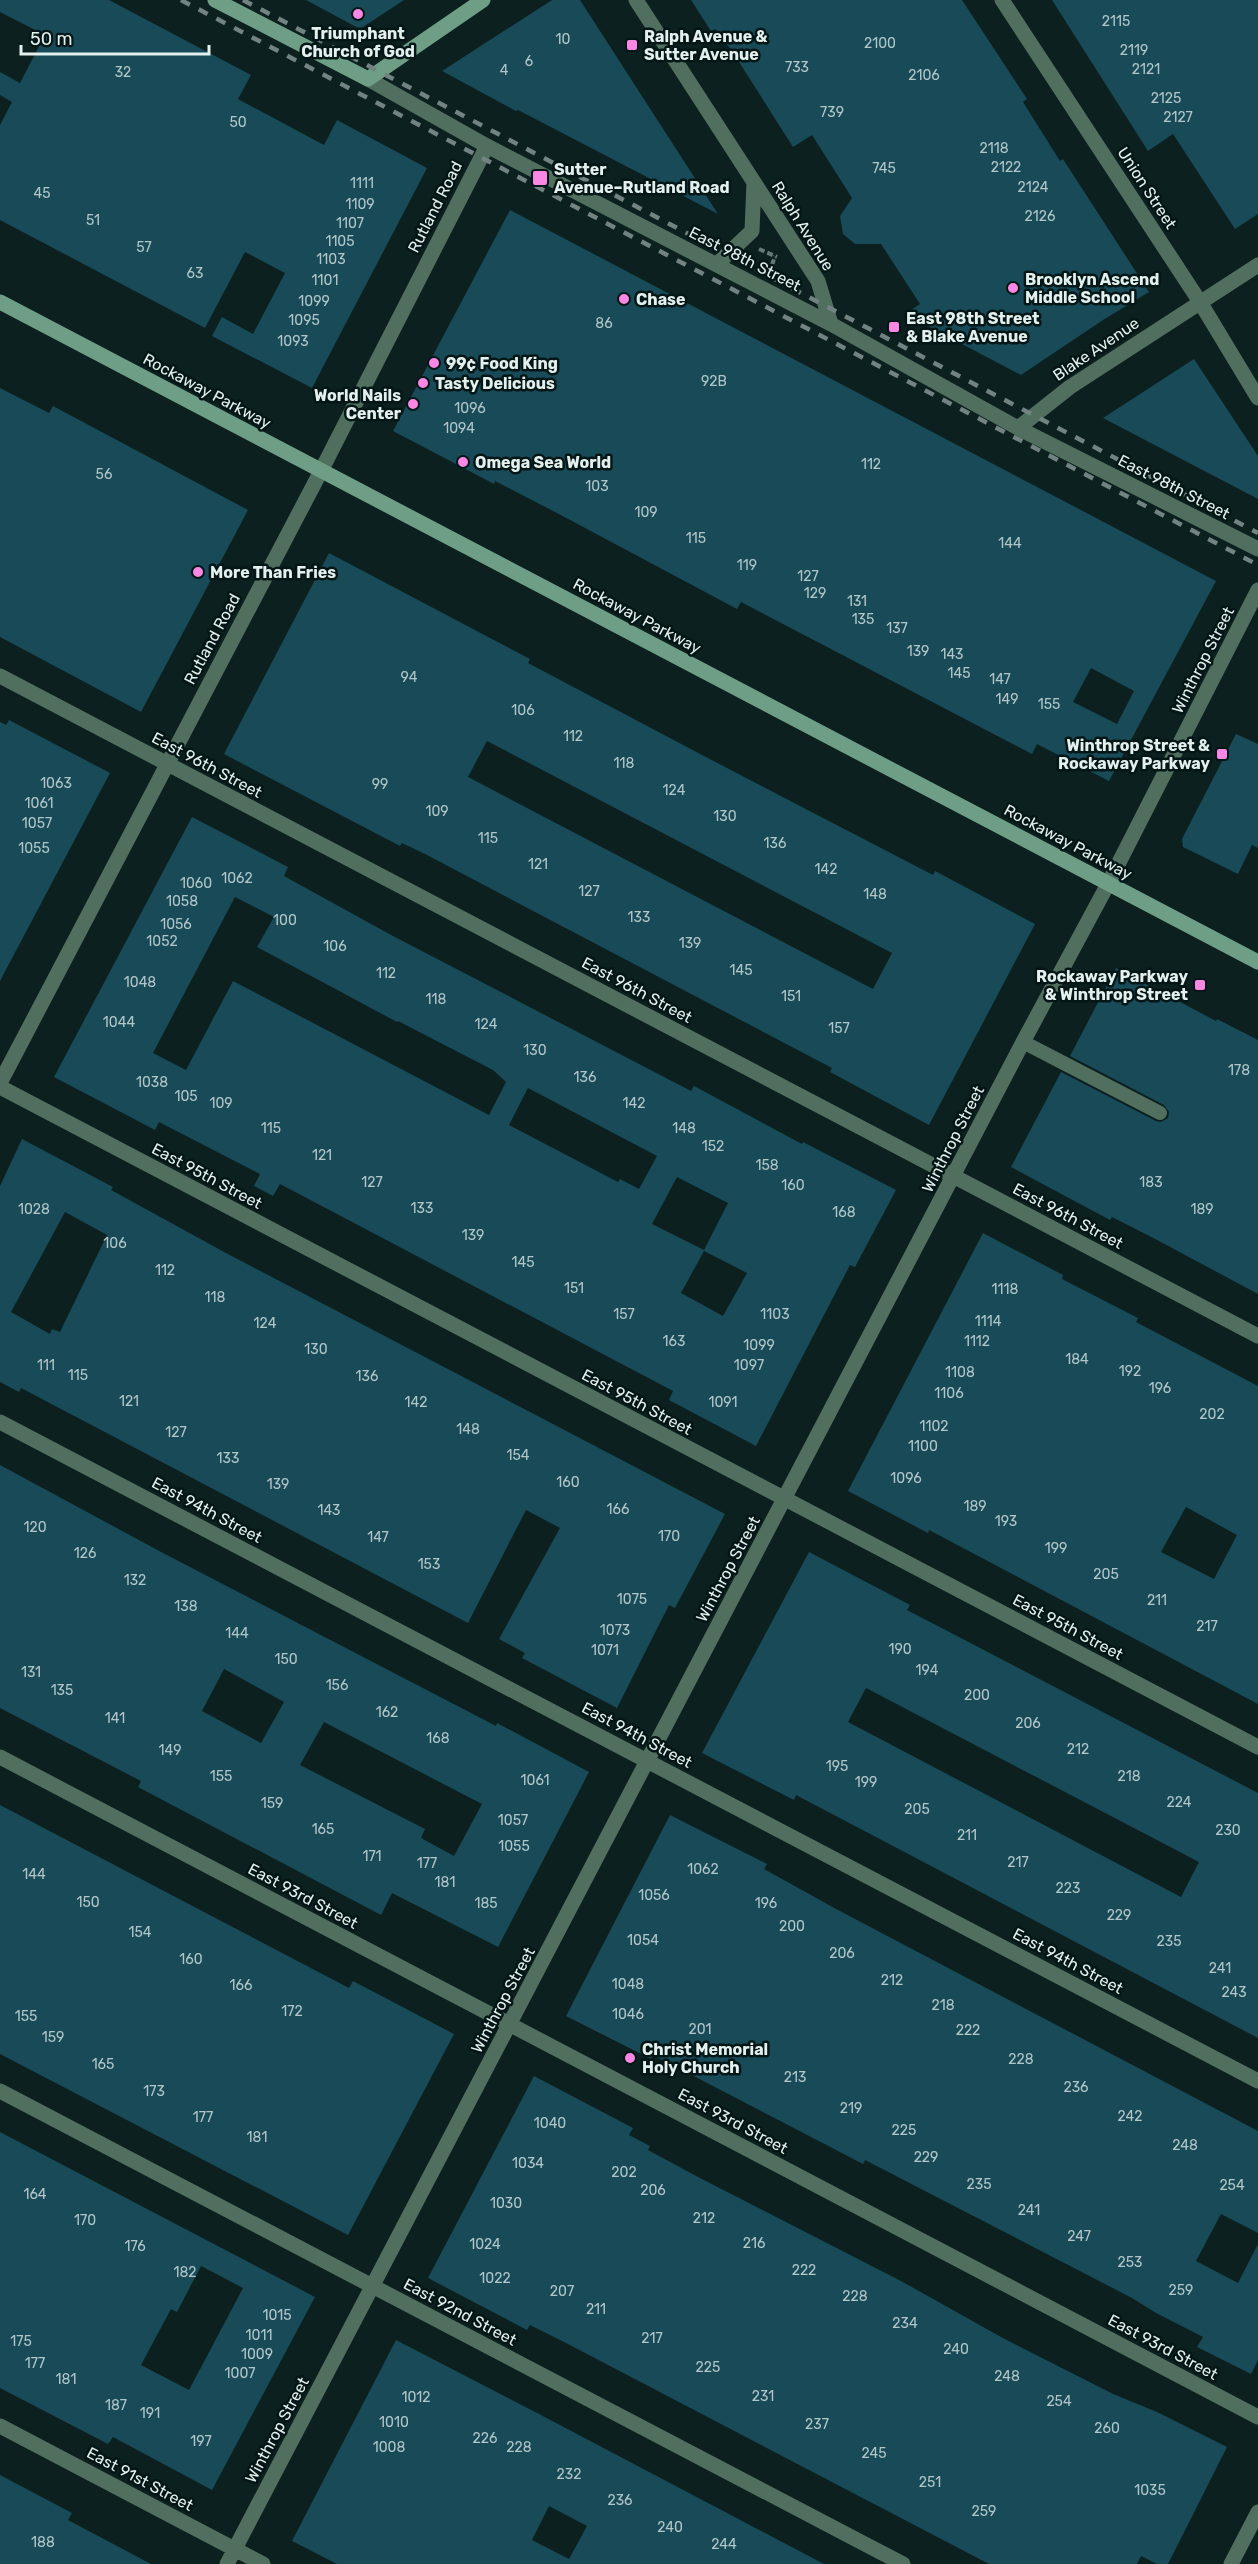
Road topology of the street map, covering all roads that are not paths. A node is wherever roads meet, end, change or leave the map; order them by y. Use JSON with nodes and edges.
{"nodes":[{"id":1,"x":483,"y":0,"type":"edge"},
{"id":2,"x":636,"y":0,"type":"edge"},
{"id":3,"x":1002,"y":0,"type":"edge"},
{"id":4,"x":220,"y":1,"type":"edge"},
{"id":5,"x":368,"y":79,"type":"junction"},
{"id":6,"x":487,"y":146,"type":"junction"},
{"id":7,"x":754,"y":182,"type":"junction"},
{"id":8,"x":717,"y":264,"type":"junction"},
{"id":9,"x":1258,"y":265,"type":"edge"},
{"id":10,"x":0,"y":303,"type":"edge"},
{"id":11,"x":1200,"y":303,"type":"junction"},
{"id":12,"x":831,"y":324,"type":"junction"},
{"id":13,"x":1258,"y":398,"type":"edge"},
{"id":14,"x":1018,"y":428,"type":"junction"},
{"id":15,"x":321,"y":471,"type":"junction"},
{"id":16,"x":1258,"y":549,"type":"edge"},
{"id":17,"x":1258,"y":590,"type":"edge"},
{"id":18,"x":0,"y":676,"type":"edge"},
{"id":19,"x":166,"y":764,"type":"junction"},
{"id":20,"x":1108,"y":884,"type":"junction"},
{"id":21,"x":1258,"y":962,"type":"edge"},
{"id":22,"x":1023,"y":1042,"type":"junction"},
{"id":23,"x":0,"y":1085,"type":"edge"},
{"id":24,"x":1160,"y":1113,"type":"dead end"},
{"id":25,"x":954,"y":1176,"type":"junction"},
{"id":26,"x":1258,"y":1336,"type":"edge"},
{"id":27,"x":0,"y":1422,"type":"edge"},
{"id":28,"x":784,"y":1499,"type":"junction"},
{"id":29,"x":1258,"y":1747,"type":"edge"},
{"id":30,"x":0,"y":1757,"type":"edge"},
{"id":31,"x":647,"y":1761,"type":"junction"},
{"id":32,"x":510,"y":2025,"type":"junction"},
{"id":33,"x":1258,"y":2081,"type":"edge"},
{"id":34,"x":0,"y":2091,"type":"edge"},
{"id":35,"x":372,"y":2287,"type":"junction"},
{"id":36,"x":1258,"y":2417,"type":"edge"},
{"id":37,"x":0,"y":2426,"type":"edge"},
{"id":38,"x":1258,"y":2512,"type":"edge"},
{"id":39,"x":235,"y":2550,"type":"junction"},
{"id":40,"x":227,"y":2564,"type":"edge"},
{"id":41,"x":262,"y":2564,"type":"edge"},
{"id":42,"x":903,"y":2564,"type":"edge"},
{"id":43,"x":1231,"y":2564,"type":"edge"}],
"edges":[{"from":1,"to":5,"type":"street"},
{"from":2,"to":7,"type":"street","name":"Ralph Avenue"},
{"from":3,"to":11,"type":"street","name":"Union Street"},
{"from":4,"to":5,"type":"street","name":"East 98th Street"},
{"from":5,"to":6,"type":"street","name":"East 98th Street"},
{"from":6,"to":8,"type":"street","name":"East 98th Street"},
{"from":6,"to":15,"type":"street","name":"Rutland Road"},
{"from":7,"to":8,"type":"street","name":"Ralph Avenue"},
{"from":7,"to":12,"type":"street","name":"Ralph Avenue"},
{"from":8,"to":12,"type":"street","name":"East 98th Street"},
{"from":9,"to":11,"type":"street","name":"Blake Avenue"},
{"from":10,"to":15,"type":"street","name":"Rockaway Parkway"},
{"from":11,"to":13,"type":"street","name":"Union Street"},
{"from":11,"to":14,"type":"street","name":"Blake Avenue"},
{"from":12,"to":14,"type":"street","name":"East 98th Street"},
{"from":14,"to":16,"type":"street","name":"East 98th Street"},
{"from":15,"to":19,"type":"street","name":"Rutland Road"},
{"from":15,"to":20,"type":"street","name":"Rockaway Parkway"},
{"from":17,"to":20,"type":"street","name":"Winthrop Street"},
{"from":18,"to":19,"type":"street","name":"East 96th Street"},
{"from":19,"to":23,"type":"street","name":"Rutland Road"},
{"from":19,"to":25,"type":"street","name":"East 96th Street"},
{"from":20,"to":21,"type":"street","name":"Rockaway Parkway"},
{"from":20,"to":22,"type":"street","name":"Winthrop Street"},
{"from":22,"to":24,"type":"lane"},
{"from":22,"to":25,"type":"street","name":"Winthrop Street"},
{"from":23,"to":28,"type":"street","name":"East 95th Street"},
{"from":25,"to":26,"type":"street","name":"East 96th Street"},
{"from":25,"to":28,"type":"street","name":"Winthrop Street"},
{"from":27,"to":31,"type":"street","name":"East 94th Street"},
{"from":28,"to":29,"type":"street","name":"East 95th Street"},
{"from":28,"to":31,"type":"street","name":"Winthrop Street"},
{"from":30,"to":32,"type":"street","name":"East 93rd Street"},
{"from":31,"to":32,"type":"street","name":"Winthrop Street"},
{"from":31,"to":33,"type":"street","name":"East 94th Street"},
{"from":32,"to":35,"type":"street","name":"Winthrop Street"},
{"from":32,"to":36,"type":"street","name":"East 93rd Street"},
{"from":34,"to":35,"type":"street","name":"East 92nd Street"},
{"from":35,"to":39,"type":"street","name":"Winthrop Street"},
{"from":35,"to":42,"type":"street","name":"East 92nd Street"},
{"from":37,"to":39,"type":"street","name":"East 91st Street"},
{"from":38,"to":43,"type":"street"},
{"from":39,"to":40,"type":"street","name":"Winthrop Street"},
{"from":39,"to":41,"type":"street","name":"East 91st Street"}]}
